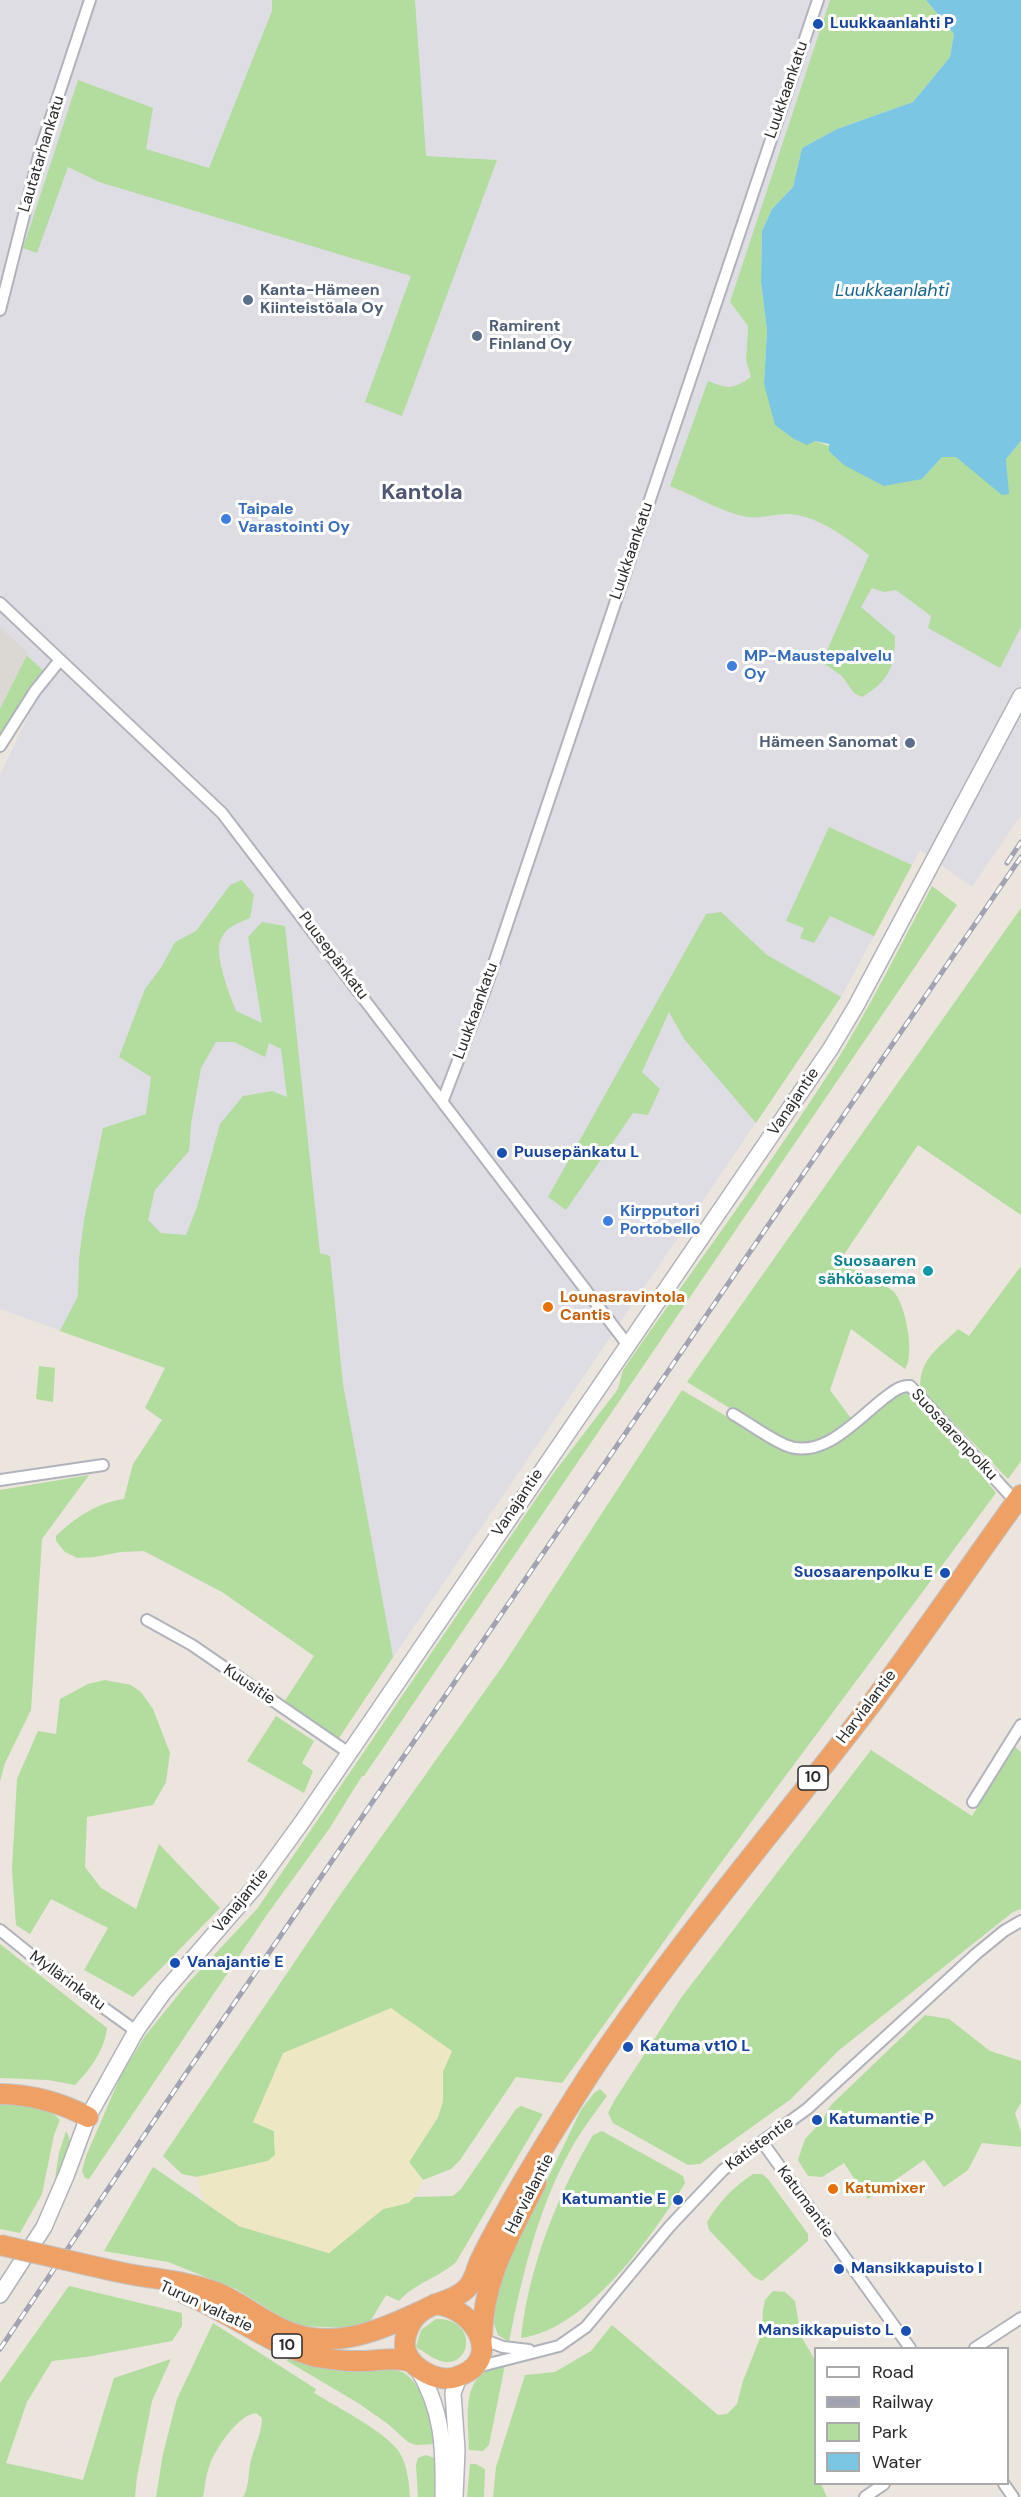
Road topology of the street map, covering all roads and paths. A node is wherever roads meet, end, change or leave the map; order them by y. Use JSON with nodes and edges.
{"nodes":[{"id":1,"x":90,"y":0,"type":"edge"},
{"id":2,"x":818,"y":0,"type":"edge"},
{"id":3,"x":0,"y":310,"type":"edge"},
{"id":4,"x":0,"y":603,"type":"edge"},
{"id":5,"x":60,"y":660,"type":"junction"},
{"id":6,"x":1021,"y":696,"type":"edge"},
{"id":7,"x":0,"y":746,"type":"edge"},
{"id":8,"x":443,"y":1100,"type":"junction"},
{"id":9,"x":627,"y":1344,"type":"junction"},
{"id":10,"x":733,"y":1414,"type":"dead end"},
{"id":11,"x":103,"y":1466,"type":"dead end"},
{"id":12,"x":0,"y":1480,"type":"edge"},
{"id":13,"x":1019,"y":1502,"type":"edge"},
{"id":14,"x":147,"y":1620,"type":"dead end"},
{"id":15,"x":1021,"y":1725,"type":"edge"},
{"id":16,"x":349,"y":1753,"type":"junction"},
{"id":17,"x":973,"y":1803,"type":"dead end"},
{"id":18,"x":1021,"y":1921,"type":"edge"},
{"id":19,"x":0,"y":1930,"type":"edge"},
{"id":20,"x":135,"y":2031,"type":"junction"},
{"id":21,"x":600,"y":2058,"type":"junction"},
{"id":22,"x":0,"y":2094,"type":"edge"},
{"id":23,"x":88,"y":2117,"type":"junction"},
{"id":24,"x":763,"y":2143,"type":"junction"},
{"id":25,"x":0,"y":2245,"type":"edge"},
{"id":26,"x":138,"y":2276,"type":"junction"},
{"id":27,"x":0,"y":2295,"type":"edge"},
{"id":28,"x":427,"y":2308,"type":"junction"},
{"id":29,"x":1021,"y":2318,"type":"edge"},
{"id":30,"x":482,"y":2338,"type":"junction"},
{"id":31,"x":909,"y":2347,"type":"edge"},
{"id":32,"x":978,"y":2347,"type":"edge"},
{"id":33,"x":538,"y":2352,"type":"junction"},
{"id":34,"x":413,"y":2363,"type":"junction"},
{"id":35,"x":468,"y":2371,"type":"junction"},
{"id":36,"x":883,"y":2485,"type":"edge"},
{"id":37,"x":443,"y":2497,"type":"edge"},
{"id":38,"x":455,"y":2497,"type":"edge"},
{"id":39,"x":865,"y":2497,"type":"edge"}],
"edges":[{"from":1,"to":3,"type":"street","name":"Lautatarhankatu"},
{"from":2,"to":8,"type":"street","name":"Luukkaankatu"},
{"from":4,"to":5,"type":"street","name":"Puusepänkatu"},
{"from":5,"to":7,"type":"street"},
{"from":5,"to":8,"type":"street","name":"Puusepänkatu"},
{"from":6,"to":9,"type":"street","name":"Vanajantie"},
{"from":8,"to":9,"type":"street","name":"Puusepänkatu"},
{"from":9,"to":16,"type":"street","name":"Vanajantie"},
{"from":10,"to":13,"type":"street","name":"Suosaarenpolku"},
{"from":11,"to":12,"type":"street"},
{"from":13,"to":21,"type":"highway","name":"Harvialantie","number":"10"},
{"from":14,"to":16,"type":"street","name":"Kuusitie"},
{"from":15,"to":17,"type":"street"},
{"from":16,"to":20,"type":"street","name":"Vanajantie"},
{"from":18,"to":24,"type":"street","name":"Katistentie"},
{"from":19,"to":20,"type":"street","name":"Myllärinkatu"},
{"from":20,"to":23,"type":"street","name":"Vanajantie"},
{"from":21,"to":28,"type":"highway","name":"Harvialantie","number":"10"},
{"from":21,"to":30,"type":"highway","name":"Harvialantie","number":"10"},
{"from":22,"to":23,"type":"highway"},
{"from":23,"to":27,"type":"street","name":"Vanajantie"},
{"from":24,"to":31,"type":"street","name":"Katumantie"},
{"from":24,"to":33,"type":"street","name":"Katistentie"},
{"from":25,"to":26,"type":"highway","name":"Turun valtatie","number":"10","bridge":true},
{"from":26,"to":28,"type":"highway","name":"Turun valtatie","number":"10"},
{"from":26,"to":34,"type":"highway","name":"Turun valtatie","number":"10"},
{"from":28,"to":30,"type":"highway"},
{"from":28,"to":34,"type":"highway"},
{"from":29,"to":32,"type":"street"},
{"from":30,"to":33,"type":"street","name":"Katistentie"},
{"from":30,"to":35,"type":"highway","number":"10"},
{"from":33,"to":35,"type":"street","name":"Katistentie"},
{"from":34,"to":35,"type":"highway","number":"10"},
{"from":34,"to":37,"type":"street"},
{"from":35,"to":38,"type":"street"},
{"from":36,"to":39,"type":"street"}]}
